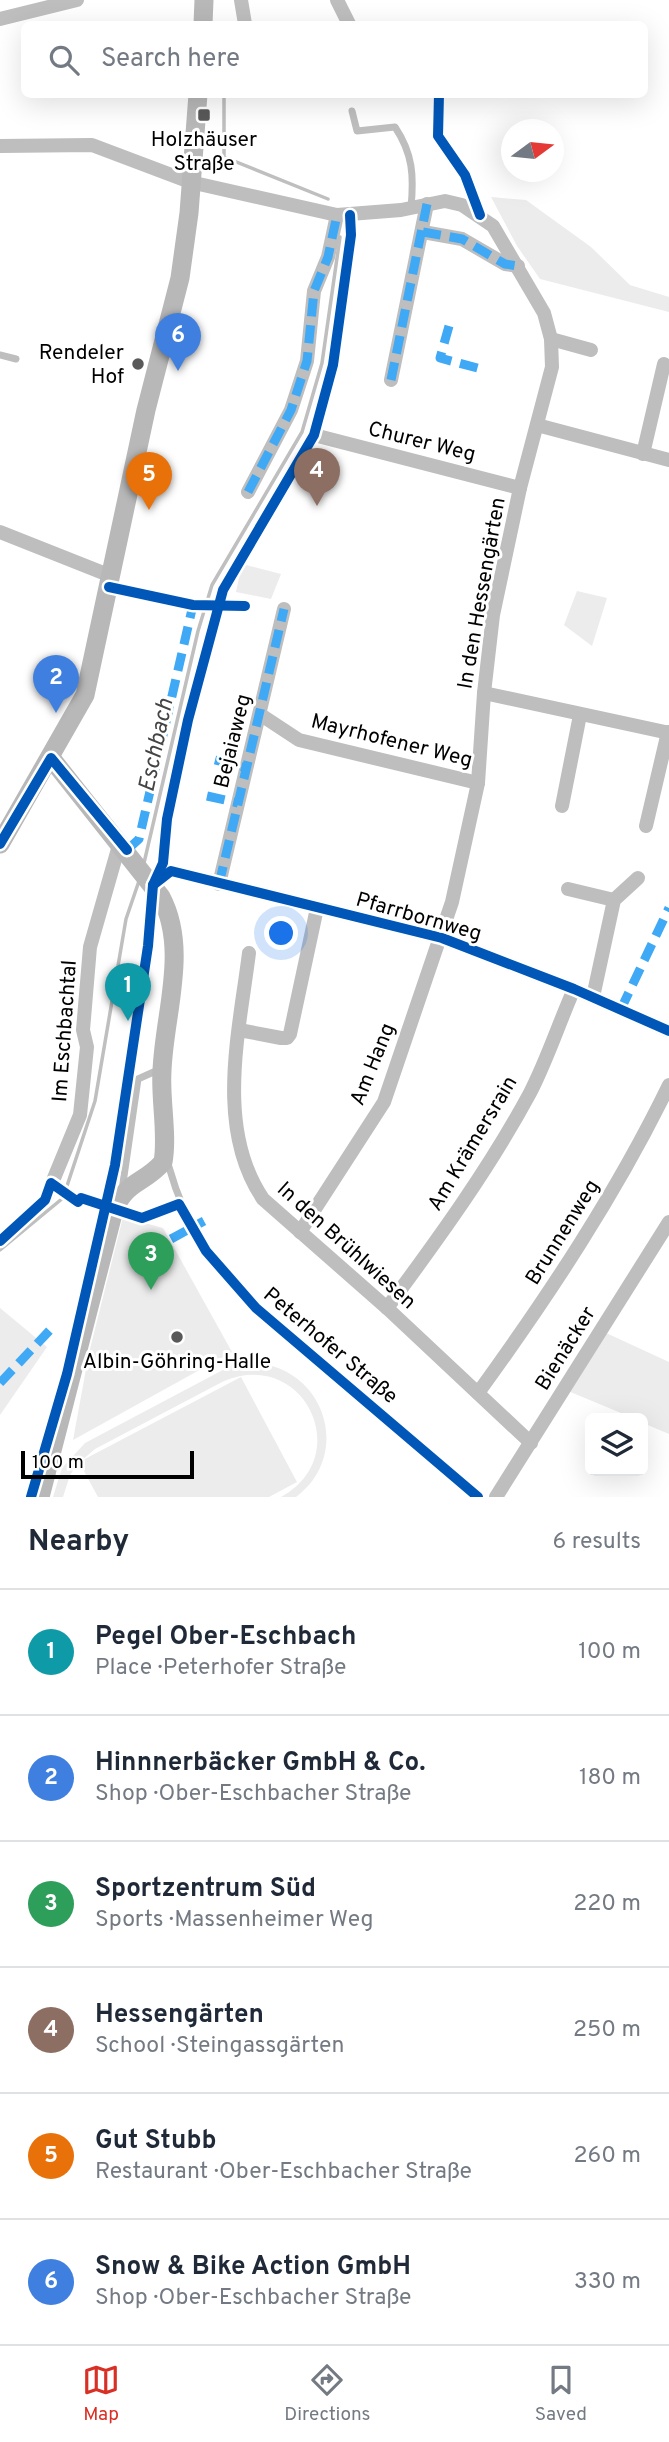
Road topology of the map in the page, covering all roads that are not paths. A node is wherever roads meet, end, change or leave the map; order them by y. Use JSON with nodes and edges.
{"nodes":[{"id":1,"x":77,"y":0,"type":"edge"},
{"id":2,"x":204,"y":0,"type":"edge"},
{"id":3,"x":241,"y":0,"type":"edge"},
{"id":4,"x":337,"y":0,"type":"edge"},
{"id":5,"x":0,"y":19,"type":"edge"},
{"id":6,"x":203,"y":21,"type":"edge"},
{"id":7,"x":244,"y":21,"type":"edge"},
{"id":8,"x":348,"y":21,"type":"edge"},
{"id":9,"x":198,"y":98,"type":"edge"},
{"id":10,"x":352,"y":111,"type":"dead end"},
{"id":11,"x":0,"y":146,"type":"edge"},
{"id":12,"x":190,"y":182,"type":"junction"},
{"id":13,"x":426,"y":204,"type":"junction"},
{"id":14,"x":411,"y":208,"type":"junction"},
{"id":15,"x":337,"y":215,"type":"junction"},
{"id":16,"x":423,"y":232,"type":"junction"},
{"id":17,"x":518,"y":266,"type":"junction"},
{"id":18,"x":551,"y":339,"type":"junction"},
{"id":19,"x":591,"y":350,"type":"dead end"},
{"id":20,"x":0,"y":355,"type":"edge"},
{"id":21,"x":16,"y":359,"type":"dead end"},
{"id":22,"x":664,"y":364,"type":"dead end"},
{"id":23,"x":391,"y":380,"type":"dead end"},
{"id":24,"x":537,"y":425,"type":"junction"},
{"id":25,"x":314,"y":435,"type":"dead end"},
{"id":26,"x":643,"y":454,"type":"junction"},
{"id":27,"x":669,"y":460,"type":"edge"},
{"id":28,"x":520,"y":488,"type":"junction"},
{"id":29,"x":248,"y":492,"type":"dead end"},
{"id":30,"x":0,"y":532,"type":"edge"},
{"id":31,"x":111,"y":576,"type":"junction"},
{"id":32,"x":284,"y":609,"type":"dead end"},
{"id":33,"x":484,"y":694,"type":"junction"},
{"id":34,"x":261,"y":715,"type":"junction"},
{"id":35,"x":580,"y":715,"type":"junction"},
{"id":36,"x":669,"y":732,"type":"edge"},
{"id":37,"x":51,"y":758,"type":"junction"},
{"id":38,"x":478,"y":783,"type":"junction"},
{"id":39,"x":562,"y":806,"type":"dead end"},
{"id":40,"x":646,"y":826,"type":"dead end"},
{"id":41,"x":0,"y":844,"type":"edge"},
{"id":42,"x":124,"y":846,"type":"junction"},
{"id":43,"x":638,"y":878,"type":"dead end"},
{"id":44,"x":149,"y":879,"type":"junction"},
{"id":45,"x":219,"y":884,"type":"junction"},
{"id":46,"x":568,"y":889,"type":"dead end"},
{"id":47,"x":614,"y":900,"type":"junction"},
{"id":48,"x":317,"y":908,"type":"junction"},
{"id":49,"x":442,"y":938,"type":"junction"},
{"id":50,"x":249,"y":953,"type":"dead end"},
{"id":51,"x":574,"y":989,"type":"junction"},
{"id":52,"x":593,"y":997,"type":"junction"},
{"id":53,"x":239,"y":1030,"type":"junction"},
{"id":54,"x":669,"y":1031,"type":"edge"},
{"id":55,"x":162,"y":1069,"type":"junction"},
{"id":56,"x":669,"y":1085,"type":"edge"},
{"id":57,"x":163,"y":1161,"type":"junction"},
{"id":58,"x":122,"y":1191,"type":"junction"},
{"id":59,"x":669,"y":1222,"type":"edge"},
{"id":60,"x":300,"y":1232,"type":"junction"},
{"id":61,"x":664,"y":1239,"type":"edge"},
{"id":62,"x":0,"y":1241,"type":"edge"},
{"id":63,"x":387,"y":1308,"type":"junction"},
{"id":64,"x":478,"y":1394,"type":"junction"},
{"id":65,"x":531,"y":1443,"type":"junction"},
{"id":66,"x":40,"y":1497,"type":"edge"},
{"id":67,"x":478,"y":1497,"type":"edge"},
{"id":68,"x":496,"y":1497,"type":"edge"}],
"edges":[{"from":1,"to":5,"type":"street"},
{"from":2,"to":6,"type":"street"},
{"from":3,"to":7,"type":"street"},
{"from":4,"to":8,"type":"street"},
{"from":9,"to":12,"type":"street"},
{"from":10,"to":14,"type":"lane"},
{"from":11,"to":12,"type":"street","name":"In den Hessengärten"},
{"from":12,"to":15,"type":"street","name":"In den Hessengärten"},
{"from":12,"to":31,"type":"street"},
{"from":13,"to":14,"type":"street","name":"In den Hessengärten"},
{"from":13,"to":16,"type":"street"},
{"from":13,"to":17,"type":"street","name":"In den Hessengärten"},
{"from":14,"to":15,"type":"street","name":"In den Hessengärten"},
{"from":15,"to":29,"type":"street"},
{"from":16,"to":17,"type":"street"},
{"from":16,"to":23,"type":"street"},
{"from":17,"to":18,"type":"street","name":"In den Hessengärten"},
{"from":18,"to":19,"type":"street"},
{"from":18,"to":24,"type":"street","name":"In den Hessengärten"},
{"from":20,"to":21,"type":"lane"},
{"from":22,"to":26,"type":"street"},
{"from":24,"to":26,"type":"street"},
{"from":24,"to":28,"type":"street","name":"In den Hessengärten"},
{"from":25,"to":28,"type":"street","name":"Churer Weg"},
{"from":26,"to":27,"type":"street"},
{"from":28,"to":33,"type":"street","name":"In den Hessengärten"},
{"from":30,"to":31,"type":"street"},
{"from":31,"to":37,"type":"street"},
{"from":32,"to":34,"type":"street","name":"Bejaiaweg"},
{"from":33,"to":35,"type":"street"},
{"from":33,"to":38,"type":"street","name":"In den Hessengärten"},
{"from":34,"to":38,"type":"street","name":"Mayrhofener Weg"},
{"from":34,"to":45,"type":"street","name":"Bejaiaweg"},
{"from":35,"to":36,"type":"street"},
{"from":35,"to":39,"type":"street"},
{"from":36,"to":40,"type":"street"},
{"from":37,"to":41,"type":"street"},
{"from":37,"to":42,"type":"street","name":"Peterhofer Straße"},
{"from":38,"to":49,"type":"street","name":"In den Hessengärten"},
{"from":42,"to":44,"type":"street","name":"Peterhofer Straße"},
{"from":42,"to":62,"type":"street","name":"Im Eschbachtal"},
{"from":43,"to":47,"type":"street"},
{"from":44,"to":45,"type":"street","name":"Pfarrbornweg"},
{"from":44,"to":55,"type":"street","name":"Peterhofer Straße"},
{"from":45,"to":48,"type":"street","name":"Pfarrbornweg"},
{"from":46,"to":47,"type":"street"},
{"from":47,"to":52,"type":"street"},
{"from":48,"to":49,"type":"street","name":"Pfarrbornweg"},
{"from":48,"to":53,"type":"street"},
{"from":49,"to":51,"type":"street","name":"Pfarrbornweg"},
{"from":49,"to":60,"type":"street","name":"Am Hang"},
{"from":50,"to":53,"type":"street","name":"In den Brühlwiesen"},
{"from":51,"to":52,"type":"street","name":"Pfarrbornweg"},
{"from":51,"to":63,"type":"street","name":"Am Krämersrain"},
{"from":52,"to":54,"type":"street","name":"Pfarrbornweg"},
{"from":53,"to":60,"type":"street","name":"In den Brühlwiesen"},
{"from":55,"to":57,"type":"street","name":"Peterhofer Straße"},
{"from":55,"to":58,"type":"lane"},
{"from":56,"to":64,"type":"street","name":"Brunnenweg"},
{"from":57,"to":58,"type":"street"},
{"from":57,"to":67,"type":"lane","name":"Peterhofer Straße"},
{"from":58,"to":66,"type":"street"},
{"from":59,"to":61,"type":"street","name":"Bienäcker"},
{"from":60,"to":63,"type":"street","name":"In den Brühlwiesen"},
{"from":61,"to":65,"type":"street","name":"Bienäcker"},
{"from":63,"to":64,"type":"street","name":"In den Brühlwiesen"},
{"from":64,"to":65,"type":"street","name":"In den Brühlwiesen"},
{"from":65,"to":68,"type":"street","name":"Bienäcker"}]}
